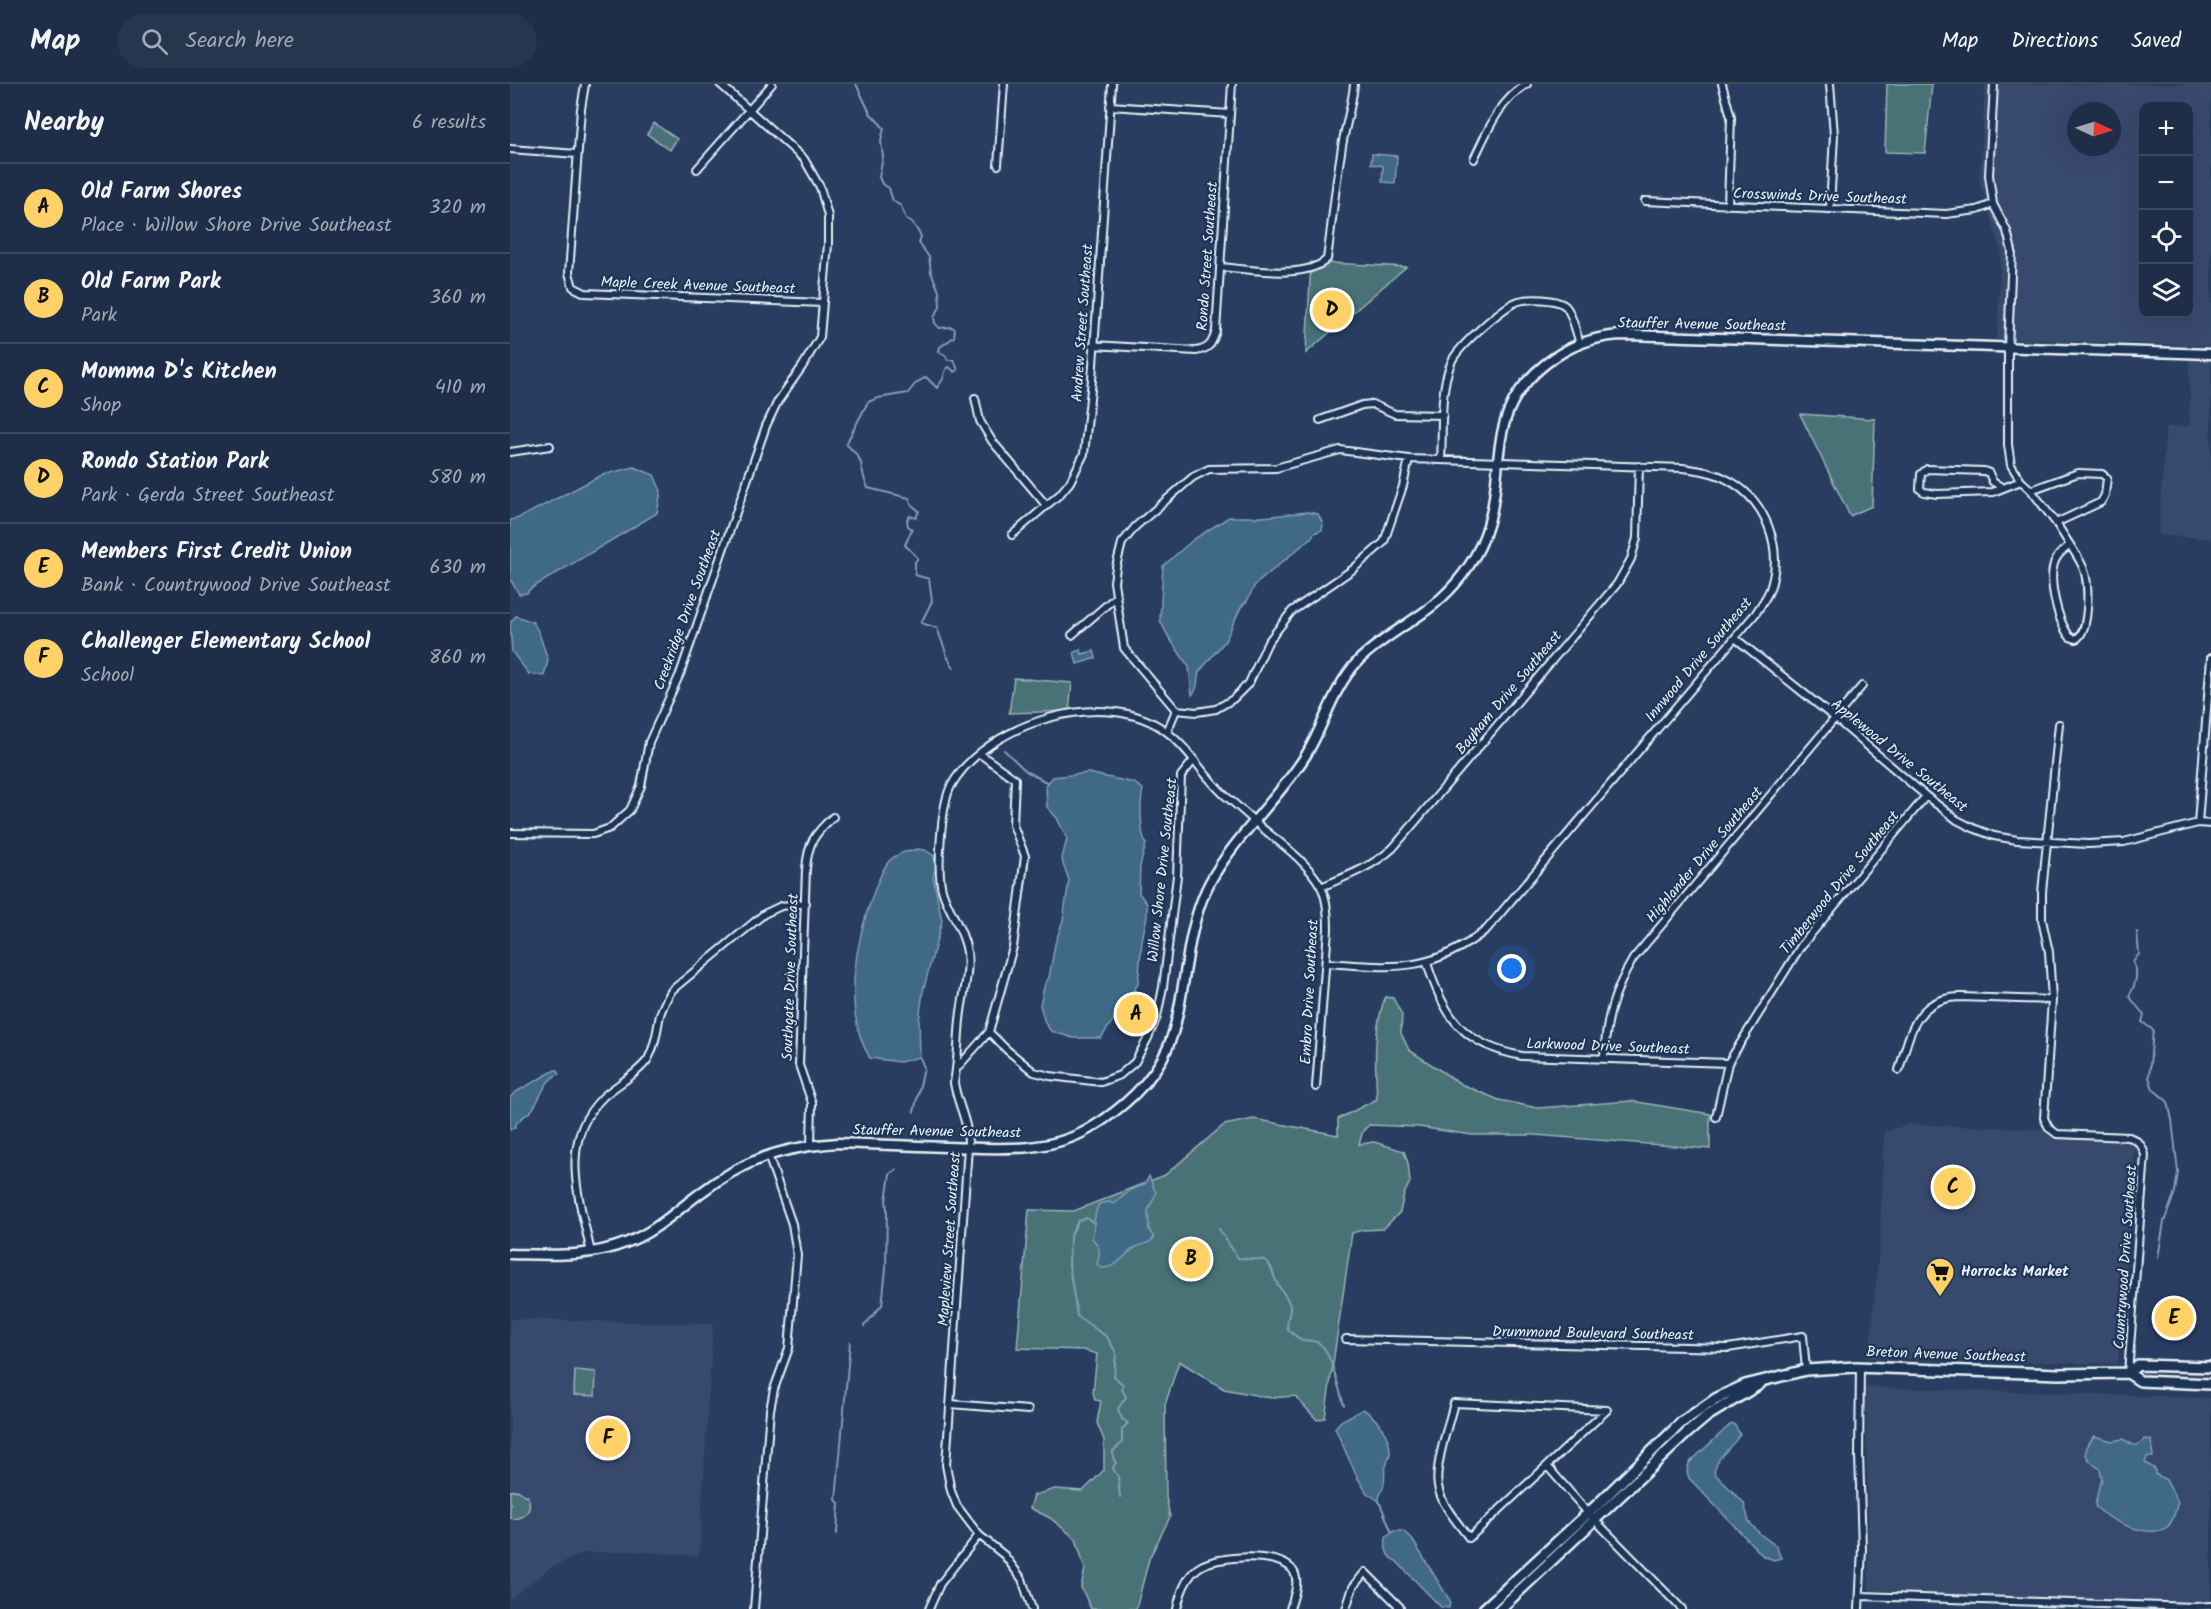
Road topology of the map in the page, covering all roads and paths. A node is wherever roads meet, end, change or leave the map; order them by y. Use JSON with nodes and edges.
{"nodes":[{"id":1,"x":585,"y":84,"type":"edge"},
{"id":2,"x":720,"y":84,"type":"edge"},
{"id":3,"x":772,"y":84,"type":"edge"},
{"id":4,"x":1004,"y":84,"type":"edge"},
{"id":5,"x":1112,"y":84,"type":"edge"},
{"id":6,"x":1232,"y":84,"type":"edge"},
{"id":7,"x":1354,"y":84,"type":"edge"},
{"id":8,"x":1527,"y":84,"type":"edge"},
{"id":9,"x":1722,"y":84,"type":"edge"},
{"id":10,"x":1830,"y":84,"type":"edge"},
{"id":11,"x":1994,"y":84,"type":"edge"},
{"id":12,"x":1515,"y":87,"type":"edge"},
{"id":13,"x":1110,"y":106,"type":"junction"},
{"id":14,"x":749,"y":110,"type":"junction"},
{"id":15,"x":1230,"y":114,"type":"junction"},
{"id":16,"x":510,"y":149,"type":"edge"},
{"id":17,"x":577,"y":154,"type":"junction"},
{"id":18,"x":1474,"y":159,"type":"dead end"},
{"id":19,"x":998,"y":165,"type":"dead end"},
{"id":20,"x":697,"y":169,"type":"dead end"},
{"id":21,"x":1645,"y":201,"type":"dead end"},
{"id":22,"x":1993,"y":204,"type":"junction"},
{"id":23,"x":1728,"y":205,"type":"junction"},
{"id":24,"x":1830,"y":208,"type":"junction"},
{"id":25,"x":1220,"y":267,"type":"junction"},
{"id":26,"x":823,"y":303,"type":"junction"},
{"id":27,"x":1580,"y":343,"type":"junction"},
{"id":28,"x":1093,"y":345,"type":"junction"},
{"id":29,"x":2008,"y":348,"type":"junction"},
{"id":30,"x":2211,"y":354,"type":"edge"},
{"id":31,"x":975,"y":398,"type":"dead end"},
{"id":32,"x":1443,"y":415,"type":"junction"},
{"id":33,"x":1320,"y":420,"type":"dead end"},
{"id":34,"x":550,"y":446,"type":"dead end"},
{"id":35,"x":510,"y":452,"type":"edge"},
{"id":36,"x":1409,"y":459,"type":"junction"},
{"id":37,"x":1441,"y":460,"type":"junction"},
{"id":38,"x":1498,"y":461,"type":"junction"},
{"id":39,"x":1639,"y":466,"type":"junction"},
{"id":40,"x":2021,"y":481,"type":"junction"},
{"id":41,"x":2002,"y":487,"type":"junction"},
{"id":42,"x":2031,"y":490,"type":"junction"},
{"id":43,"x":1046,"y":505,"type":"junction"},
{"id":44,"x":2056,"y":523,"type":"junction"},
{"id":45,"x":1012,"y":535,"type":"dead end"},
{"id":46,"x":2070,"y":545,"type":"junction"},
{"id":47,"x":1117,"y":596,"type":"junction"},
{"id":48,"x":1072,"y":635,"type":"dead end"},
{"id":49,"x":1735,"y":638,"type":"junction"},
{"id":50,"x":2211,"y":658,"type":"edge"},
{"id":51,"x":1862,"y":686,"type":"dead end"},
{"id":52,"x":1176,"y":710,"type":"junction"},
{"id":53,"x":1836,"y":719,"type":"junction"},
{"id":54,"x":2059,"y":724,"type":"dead end"},
{"id":55,"x":1167,"y":732,"type":"junction"},
{"id":56,"x":980,"y":754,"type":"junction"},
{"id":57,"x":1194,"y":760,"type":"junction"},
{"id":58,"x":1926,"y":796,"type":"junction"},
{"id":59,"x":834,"y":817,"type":"dead end"},
{"id":60,"x":1254,"y":820,"type":"junction"},
{"id":61,"x":2198,"y":823,"type":"junction"},
{"id":62,"x":2211,"y":824,"type":"edge"},
{"id":63,"x":510,"y":833,"type":"edge"},
{"id":64,"x":2047,"y":843,"type":"junction"},
{"id":65,"x":1321,"y":887,"type":"junction"},
{"id":66,"x":806,"y":903,"type":"junction"},
{"id":67,"x":1326,"y":963,"type":"junction"},
{"id":68,"x":1426,"y":963,"type":"junction"},
{"id":69,"x":2052,"y":1000,"type":"junction"},
{"id":70,"x":989,"y":1032,"type":"junction"},
{"id":71,"x":1604,"y":1058,"type":"junction"},
{"id":72,"x":1728,"y":1064,"type":"junction"},
{"id":73,"x":957,"y":1068,"type":"junction"},
{"id":74,"x":1899,"y":1070,"type":"dead end"},
{"id":75,"x":1317,"y":1087,"type":"dead end"},
{"id":76,"x":1716,"y":1117,"type":"dead end"},
{"id":77,"x":811,"y":1144,"type":"junction"},
{"id":78,"x":968,"y":1147,"type":"junction"},
{"id":79,"x":768,"y":1155,"type":"junction"},
{"id":80,"x":591,"y":1253,"type":"junction"},
{"id":81,"x":510,"y":1254,"type":"edge"},
{"id":82,"x":1346,"y":1339,"type":"dead end"},
{"id":83,"x":2192,"y":1366,"type":"junction"},
{"id":84,"x":2211,"y":1367,"type":"edge"},
{"id":85,"x":1860,"y":1368,"type":"junction"},
{"id":86,"x":1806,"y":1370,"type":"junction"},
{"id":87,"x":2128,"y":1373,"type":"junction"},
{"id":88,"x":1764,"y":1380,"type":"junction"},
{"id":89,"x":2160,"y":1382,"type":"junction"},
{"id":90,"x":2211,"y":1384,"type":"edge"},
{"id":91,"x":950,"y":1404,"type":"junction"},
{"id":92,"x":1028,"y":1410,"type":"dead end"},
{"id":93,"x":1548,"y":1467,"type":"junction"},
{"id":94,"x":1588,"y":1513,"type":"junction"},
{"id":95,"x":1595,"y":1520,"type":"junction"},
{"id":96,"x":979,"y":1535,"type":"junction"},
{"id":97,"x":1861,"y":1596,"type":"junction"},
{"id":98,"x":1673,"y":1605,"type":"edge"},
{"id":99,"x":2211,"y":1606,"type":"edge"},
{"id":100,"x":754,"y":1609,"type":"edge"},
{"id":101,"x":929,"y":1609,"type":"edge"},
{"id":102,"x":1032,"y":1609,"type":"edge"},
{"id":103,"x":1177,"y":1609,"type":"edge"},
{"id":104,"x":1290,"y":1609,"type":"edge"},
{"id":105,"x":1346,"y":1609,"type":"edge"},
{"id":106,"x":1397,"y":1609,"type":"edge"},
{"id":107,"x":1484,"y":1609,"type":"edge"},
{"id":108,"x":1500,"y":1609,"type":"edge"},
{"id":109,"x":1682,"y":1609,"type":"edge"},
{"id":110,"x":1859,"y":1609,"type":"edge"}],
"edges":[{"from":1,"to":17,"type":"street"},
{"from":2,"to":14,"type":"street","name":"Creekridge Drive Southeast"},
{"from":3,"to":14,"type":"street"},
{"from":4,"to":19,"type":"street"},
{"from":5,"to":13,"type":"street","name":"Andrew Street Southeast"},
{"from":6,"to":15,"type":"street","name":"Rondo Street Southeast"},
{"from":7,"to":25,"type":"street"},
{"from":8,"to":12,"type":"street"},
{"from":9,"to":23,"type":"street"},
{"from":10,"to":24,"type":"street"},
{"from":11,"to":22,"type":"street"},
{"from":12,"to":18,"type":"street"},
{"from":13,"to":15,"type":"street"},
{"from":13,"to":28,"type":"street","name":"Andrew Street Southeast"},
{"from":14,"to":20,"type":"street"},
{"from":14,"to":26,"type":"street","name":"Creekridge Drive Southeast"},
{"from":15,"to":25,"type":"street","name":"Rondo Street Southeast"},
{"from":16,"to":17,"type":"street"},
{"from":17,"to":26,"type":"street","name":"Maple Creek Avenue Southeast"},
{"from":21,"to":23,"type":"street","name":"Crosswinds Drive Southeast"},
{"from":22,"to":24,"type":"street","name":"Crosswinds Drive Southeast"},
{"from":22,"to":29,"type":"street"},
{"from":23,"to":24,"type":"street","name":"Crosswinds Drive Southeast"},
{"from":25,"to":28,"type":"street","name":"Rondo Street Southeast"},
{"from":26,"to":63,"type":"street","name":"Creekridge Drive Southeast"},
{"from":27,"to":29,"type":"street","name":"Stauffer Avenue Southeast"},
{"from":27,"to":32,"type":"street"},
{"from":27,"to":38,"type":"street","name":"Stauffer Avenue Southeast"},
{"from":28,"to":43,"type":"street","name":"Andrew Street Southeast"},
{"from":29,"to":30,"type":"street","name":"Stauffer Avenue Southeast"},
{"from":29,"to":40,"type":"street"},
{"from":31,"to":43,"type":"street"},
{"from":32,"to":33,"type":"street"},
{"from":32,"to":37,"type":"street"},
{"from":34,"to":35,"type":"street"},
{"from":36,"to":37,"type":"street","name":"Innwood Drive Southeast"},
{"from":36,"to":47,"type":"street","name":"Innwood Drive Southeast"},
{"from":36,"to":52,"type":"street"},
{"from":37,"to":38,"type":"street","name":"Innwood Drive Southeast"},
{"from":38,"to":39,"type":"street","name":"Innwood Drive Southeast"},
{"from":38,"to":60,"type":"street","name":"Stauffer Avenue Southeast"},
{"from":39,"to":49,"type":"street","name":"Innwood Drive Southeast"},
{"from":39,"to":65,"type":"street","name":"Bayham Drive Southeast"},
{"from":40,"to":41,"type":"street"},
{"from":40,"to":42,"type":"street"},
{"from":41,"to":41,"type":"street"},
{"from":42,"to":44,"type":"street"},
{"from":42,"to":44,"type":"street"},
{"from":43,"to":45,"type":"street","name":"Andrew Street Southeast"},
{"from":44,"to":46,"type":"street"},
{"from":46,"to":46,"type":"street"},
{"from":47,"to":48,"type":"street"},
{"from":47,"to":52,"type":"street","name":"Innwood Drive Southeast"},
{"from":49,"to":53,"type":"street","name":"Applewood Drive Southeast"},
{"from":49,"to":68,"type":"street","name":"Innwood Drive Southeast"},
{"from":50,"to":61,"type":"street"},
{"from":51,"to":53,"type":"street","name":"Highlander Drive Southeast"},
{"from":52,"to":55,"type":"street"},
{"from":53,"to":58,"type":"street","name":"Applewood Drive Southeast"},
{"from":53,"to":71,"type":"street","name":"Highlander Drive Southeast"},
{"from":54,"to":64,"type":"street","name":"Countrywood Drive Southeast"},
{"from":55,"to":56,"type":"street","name":"Mapleview Street Southeast"},
{"from":55,"to":57,"type":"street","name":"Embro Drive Southeast"},
{"from":56,"to":70,"type":"street"},
{"from":56,"to":73,"type":"street","name":"Mapleview Street Southeast"},
{"from":57,"to":60,"type":"street","name":"Embro Drive Southeast"},
{"from":57,"to":70,"type":"street","name":"Willow Shore Drive Southeast"},
{"from":58,"to":64,"type":"street","name":"Applewood Drive Southeast"},
{"from":58,"to":72,"type":"street","name":"Timberwood Drive Southeast"},
{"from":59,"to":66,"type":"street","name":"Southgate Drive Southeast"},
{"from":60,"to":65,"type":"street","name":"Embro Drive Southeast"},
{"from":60,"to":78,"type":"street","name":"Stauffer Avenue Southeast"},
{"from":61,"to":62,"type":"street","name":"Applewood Drive Southeast"},
{"from":61,"to":64,"type":"street","name":"Applewood Drive Southeast"},
{"from":64,"to":69,"type":"street","name":"Countrywood Drive Southeast"},
{"from":65,"to":67,"type":"street","name":"Embro Drive Southeast"},
{"from":66,"to":77,"type":"street","name":"Southgate Drive Southeast"},
{"from":66,"to":80,"type":"street"},
{"from":67,"to":68,"type":"street","name":"Innwood Drive Southeast"},
{"from":67,"to":75,"type":"street","name":"Embro Drive Southeast"},
{"from":68,"to":71,"type":"street","name":"Larkwood Drive Southeast"},
{"from":69,"to":74,"type":"street"},
{"from":69,"to":87,"type":"street","name":"Countrywood Drive Southeast"},
{"from":70,"to":73,"type":"street"},
{"from":71,"to":72,"type":"street","name":"Larkwood Drive Southeast"},
{"from":72,"to":76,"type":"street","name":"Timberwood Drive Southeast"},
{"from":73,"to":78,"type":"street","name":"Mapleview Street Southeast"},
{"from":77,"to":78,"type":"street","name":"Stauffer Avenue Southeast"},
{"from":77,"to":79,"type":"street","name":"Stauffer Avenue Southeast"},
{"from":78,"to":91,"type":"street","name":"Mapleview Street Southeast"},
{"from":79,"to":80,"type":"street","name":"Stauffer Avenue Southeast"},
{"from":79,"to":100,"type":"street"},
{"from":80,"to":81,"type":"street","name":"Stauffer Avenue Southeast"},
{"from":82,"to":86,"type":"street","name":"Drummond Boulevard Southeast"},
{"from":83,"to":84,"type":"main road","name":"Breton Avenue Southeast"},
{"from":83,"to":87,"type":"main road","name":"Breton Avenue Southeast"},
{"from":83,"to":89,"type":"main road"},
{"from":85,"to":86,"type":"main road","name":"Breton Avenue Southeast"},
{"from":85,"to":87,"type":"main road","name":"Breton Avenue Southeast"},
{"from":85,"to":97,"type":"street"},
{"from":86,"to":88,"type":"main road","name":"Breton Avenue Southeast"},
{"from":87,"to":89,"type":"main road","name":"Breton Avenue Southeast"},
{"from":88,"to":94,"type":"main road","name":"Breton Avenue Southeast"},
{"from":88,"to":95,"type":"main road","name":"Breton Avenue Southeast"},
{"from":89,"to":90,"type":"main road","name":"Breton Avenue Southeast"},
{"from":91,"to":92,"type":"street"},
{"from":91,"to":96,"type":"street","name":"Mapleview Street Southeast"},
{"from":93,"to":93,"type":"street"},
{"from":93,"to":94,"type":"street"},
{"from":94,"to":95,"type":"street"},
{"from":94,"to":107,"type":"main road","name":"Breton Avenue Southeast"},
{"from":95,"to":98,"type":"street"},
{"from":95,"to":108,"type":"main road","name":"Breton Avenue Southeast"},
{"from":96,"to":101,"type":"street"},
{"from":96,"to":102,"type":"street","name":"Mapleview Street Southeast"},
{"from":97,"to":99,"type":"street"},
{"from":97,"to":110,"type":"street"},
{"from":98,"to":109,"type":"street"},
{"from":103,"to":104,"type":"street"},
{"from":105,"to":106,"type":"street"}]}
